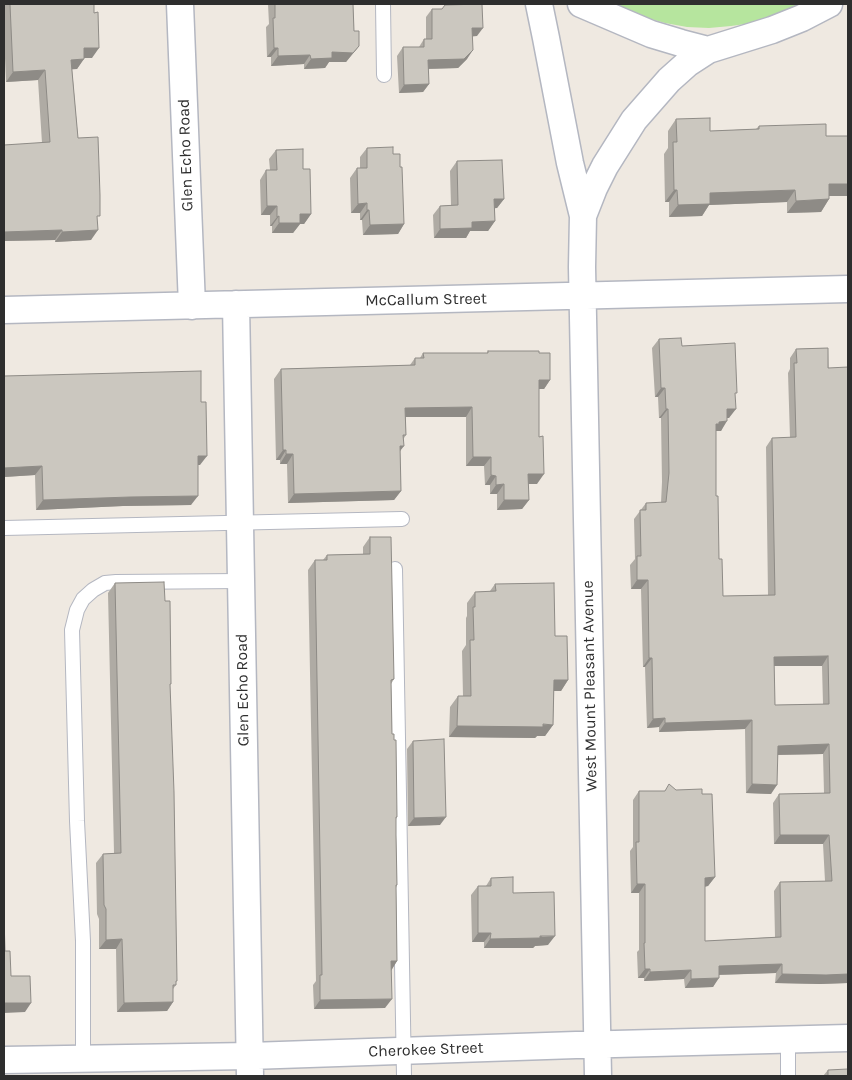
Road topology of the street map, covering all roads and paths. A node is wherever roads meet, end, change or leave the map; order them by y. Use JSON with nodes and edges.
{"nodes":[{"id":1,"x":180,"y":4,"type":"edge"},
{"id":2,"x":383,"y":4,"type":"edge"},
{"id":3,"x":539,"y":4,"type":"edge"},
{"id":4,"x":581,"y":4,"type":"edge"},
{"id":5,"x":829,"y":4,"type":"edge"},
{"id":6,"x":708,"y":50,"type":"junction"},
{"id":7,"x":384,"y":75,"type":"dead end"},
{"id":8,"x":583,"y":216,"type":"junction"},
{"id":9,"x":848,"y":289,"type":"edge"},
{"id":10,"x":582,"y":296,"type":"junction"},
{"id":11,"x":236,"y":304,"type":"junction"},
{"id":12,"x":192,"y":306,"type":"junction"},
{"id":13,"x":4,"y":310,"type":"edge"},
{"id":14,"x":402,"y":519,"type":"dead end"},
{"id":15,"x":240,"y":522,"type":"junction"},
{"id":16,"x":4,"y":528,"type":"edge"},
{"id":17,"x":395,"y":569,"type":"dead end"},
{"id":18,"x":240,"y":581,"type":"junction"},
{"id":19,"x":848,"y":1038,"type":"edge"},
{"id":20,"x":788,"y":1039,"type":"junction"},
{"id":21,"x":597,"y":1044,"type":"junction"},
{"id":22,"x":403,"y":1050,"type":"junction"},
{"id":23,"x":4,"y":1060,"type":"edge"},
{"id":24,"x":76,"y":1064,"type":"edge"},
{"id":25,"x":250,"y":1066,"type":"edge"},
{"id":26,"x":404,"y":1076,"type":"edge"},
{"id":27,"x":598,"y":1076,"type":"edge"},
{"id":28,"x":788,"y":1076,"type":"edge"}],
"edges":[{"from":1,"to":12,"type":"street","name":"Glen Echo Road"},
{"from":2,"to":7,"type":"lane"},
{"from":3,"to":8,"type":"street"},
{"from":4,"to":6,"type":"street"},
{"from":5,"to":6,"type":"street"},
{"from":6,"to":8,"type":"street"},
{"from":8,"to":10,"type":"street","name":"West Mount Pleasant Avenue"},
{"from":9,"to":10,"type":"street","name":"McCallum Street"},
{"from":10,"to":11,"type":"street","name":"McCallum Street"},
{"from":10,"to":21,"type":"street","name":"West Mount Pleasant Avenue"},
{"from":11,"to":12,"type":"street","name":"McCallum Street"},
{"from":11,"to":15,"type":"street","name":"Glen Echo Road"},
{"from":12,"to":13,"type":"street","name":"McCallum Street"},
{"from":14,"to":15,"type":"lane"},
{"from":15,"to":16,"type":"lane"},
{"from":15,"to":18,"type":"street","name":"Glen Echo Road"},
{"from":17,"to":22,"type":"lane"},
{"from":18,"to":24,"type":"lane"},
{"from":18,"to":25,"type":"street","name":"Glen Echo Road"},
{"from":19,"to":20,"type":"street","name":"Cherokee Street"},
{"from":20,"to":21,"type":"street","name":"Cherokee Street"},
{"from":20,"to":28,"type":"lane"},
{"from":21,"to":22,"type":"street","name":"Cherokee Street"},
{"from":21,"to":27,"type":"street","name":"West Mount Pleasant Avenue"},
{"from":22,"to":25,"type":"street","name":"Cherokee Street"},
{"from":22,"to":26,"type":"lane"},
{"from":23,"to":24,"type":"street","name":"Cherokee Street"},
{"from":24,"to":25,"type":"street","name":"Cherokee Street"}]}
